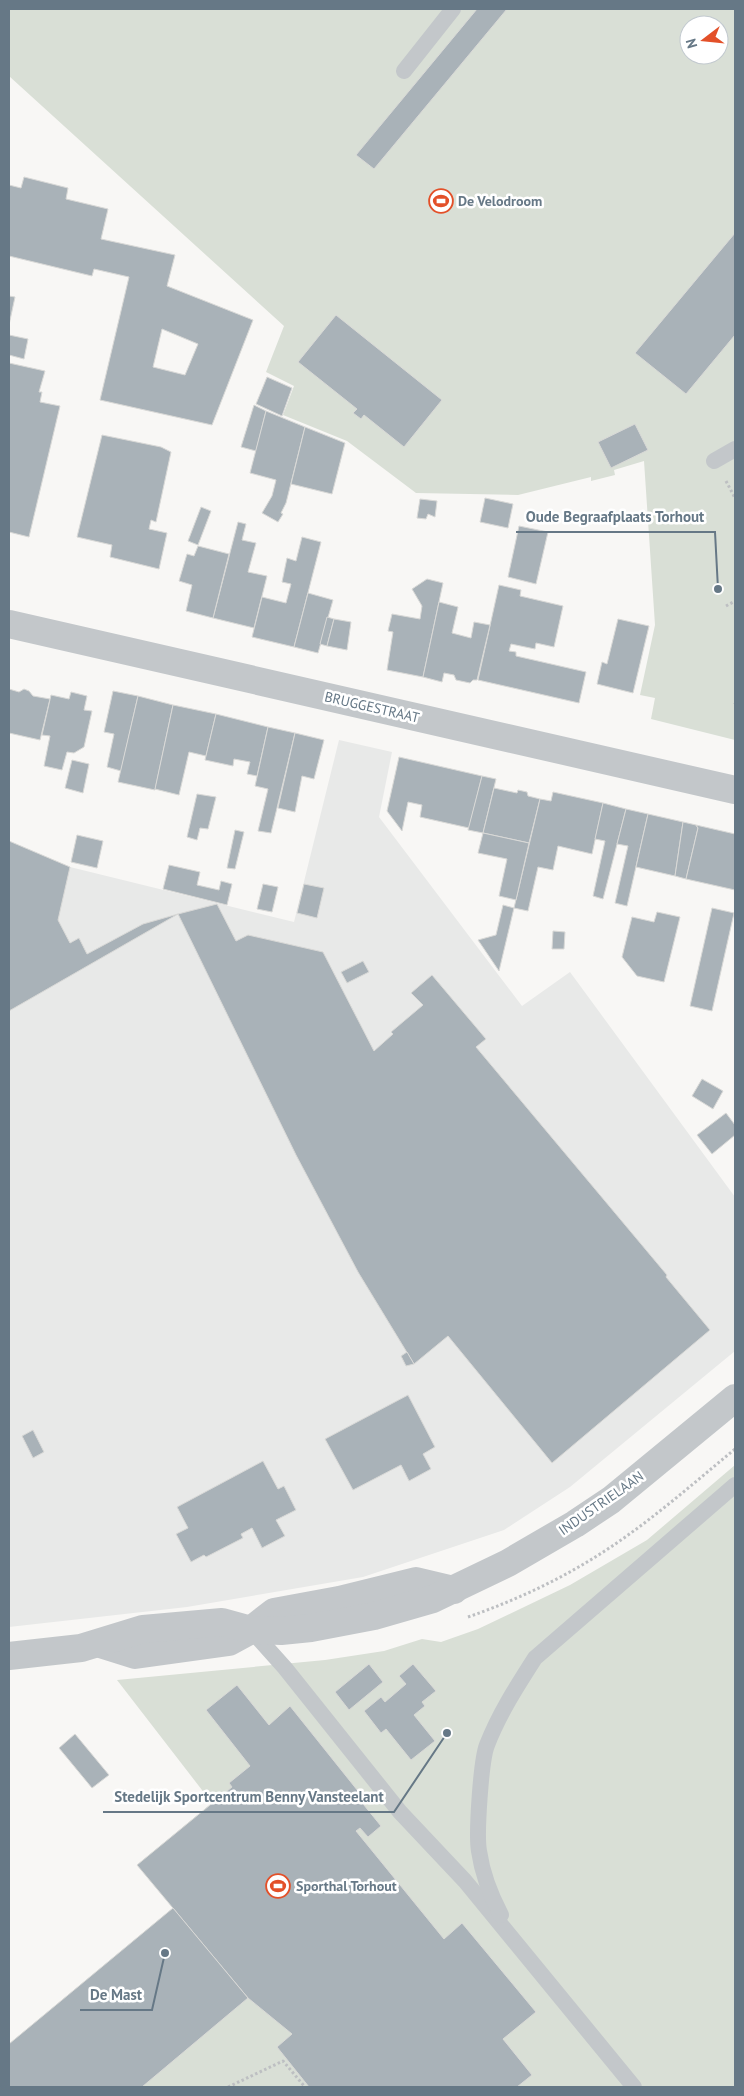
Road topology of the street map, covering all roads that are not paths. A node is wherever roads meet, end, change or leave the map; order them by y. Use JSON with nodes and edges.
{"nodes":[{"id":1,"x":453,"y":9,"type":"edge"},
{"id":2,"x":404,"y":71,"type":"dead end"},
{"id":3,"x":735,"y":449,"type":"edge"},
{"id":4,"x":714,"y":461,"type":"dead end"},
{"id":5,"x":9,"y":624,"type":"edge"},
{"id":6,"x":735,"y":790,"type":"edge"},
{"id":7,"x":735,"y":1398,"type":"edge"},
{"id":8,"x":735,"y":1485,"type":"edge"},
{"id":9,"x":251,"y":1630,"type":"junction"},
{"id":10,"x":9,"y":1656,"type":"edge"},
{"id":11,"x":516,"y":1944,"type":"junction"},
{"id":12,"x":634,"y":2087,"type":"edge"}],
"edges":[{"from":1,"to":2,"type":"lane"},
{"from":3,"to":4,"type":"lane"},
{"from":5,"to":6,"type":"street","name":"BRUGGESTRAAT"},
{"from":7,"to":9,"type":"street","name":"INDUSTRIELAAN"},
{"from":8,"to":11,"type":"lane"},
{"from":9,"to":10,"type":"street","name":"INDUSTRIELAAN"},
{"from":9,"to":11,"type":"lane"},
{"from":11,"to":12,"type":"lane"}]}
